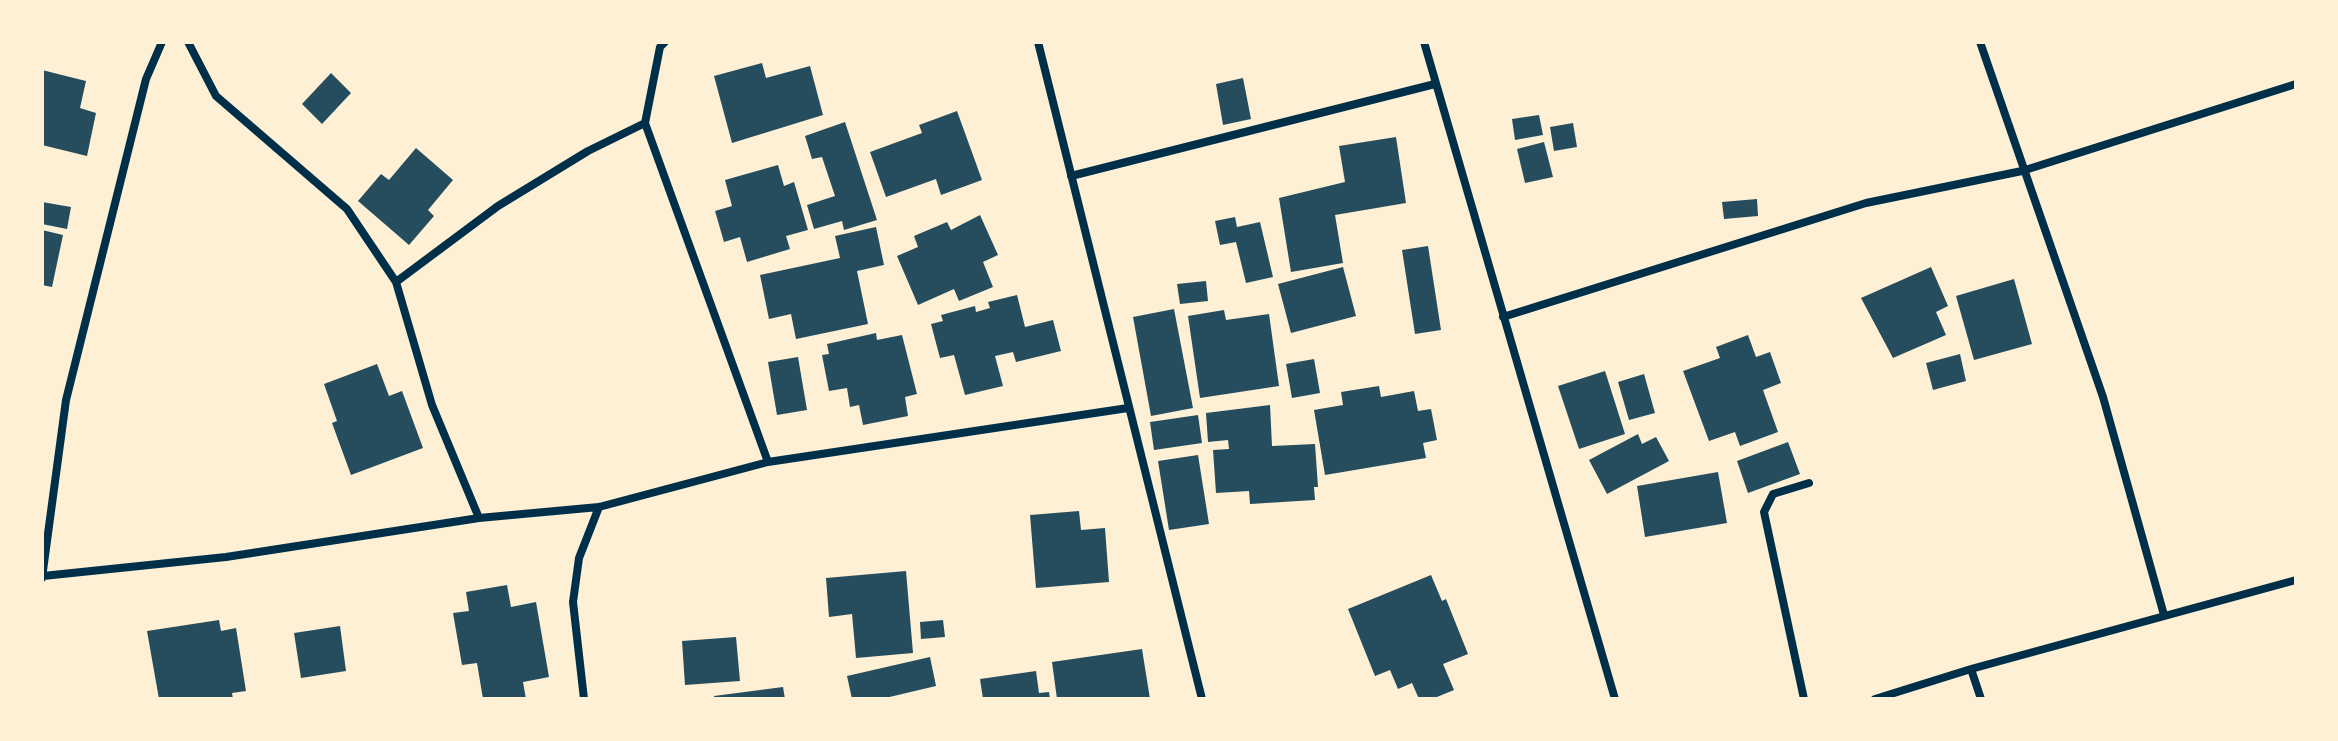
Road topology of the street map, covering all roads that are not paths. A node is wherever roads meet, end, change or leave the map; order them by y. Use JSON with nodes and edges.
{"nodes":[{"id":1,"x":162,"y":42,"type":"edge"},
{"id":2,"x":188,"y":42,"type":"edge"},
{"id":3,"x":665,"y":42,"type":"edge"},
{"id":4,"x":1038,"y":42,"type":"edge"},
{"id":5,"x":1424,"y":42,"type":"edge"},
{"id":6,"x":1980,"y":42,"type":"edge"},
{"id":7,"x":1435,"y":84,"type":"junction"},
{"id":8,"x":2296,"y":84,"type":"edge"},
{"id":9,"x":645,"y":123,"type":"junction"},
{"id":10,"x":2022,"y":171,"type":"junction"},
{"id":11,"x":1071,"y":176,"type":"junction"},
{"id":12,"x":396,"y":282,"type":"junction"},
{"id":13,"x":1503,"y":317,"type":"junction"},
{"id":14,"x":1128,"y":408,"type":"junction"},
{"id":15,"x":768,"y":462,"type":"junction"},
{"id":16,"x":1809,"y":483,"type":"dead end"},
{"id":17,"x":599,"y":507,"type":"junction"},
{"id":18,"x":479,"y":518,"type":"junction"},
{"id":19,"x":42,"y":577,"type":"edge"},
{"id":20,"x":2296,"y":580,"type":"edge"},
{"id":21,"x":2164,"y":615,"type":"junction"},
{"id":22,"x":1971,"y":669,"type":"junction"},
{"id":23,"x":584,"y":699,"type":"edge"},
{"id":24,"x":1202,"y":699,"type":"edge"},
{"id":25,"x":1615,"y":699,"type":"edge"},
{"id":26,"x":1804,"y":699,"type":"edge"},
{"id":27,"x":1875,"y":699,"type":"edge"},
{"id":28,"x":1981,"y":699,"type":"edge"}],
"edges":[{"from":1,"to":19,"type":"street"},
{"from":2,"to":12,"type":"street"},
{"from":3,"to":9,"type":"street"},
{"from":4,"to":11,"type":"street"},
{"from":5,"to":7,"type":"street"},
{"from":6,"to":10,"type":"street"},
{"from":7,"to":11,"type":"street"},
{"from":7,"to":13,"type":"street"},
{"from":8,"to":10,"type":"street"},
{"from":9,"to":12,"type":"street"},
{"from":9,"to":15,"type":"street"},
{"from":10,"to":13,"type":"street"},
{"from":10,"to":21,"type":"street"},
{"from":11,"to":14,"type":"street"},
{"from":12,"to":18,"type":"street"},
{"from":13,"to":25,"type":"street"},
{"from":14,"to":15,"type":"street"},
{"from":14,"to":24,"type":"street"},
{"from":15,"to":17,"type":"street"},
{"from":16,"to":26,"type":"street"},
{"from":17,"to":18,"type":"street"},
{"from":17,"to":23,"type":"street"},
{"from":18,"to":19,"type":"street"},
{"from":20,"to":21,"type":"street"},
{"from":21,"to":22,"type":"street"},
{"from":22,"to":27,"type":"street"},
{"from":22,"to":28,"type":"street"}]}
